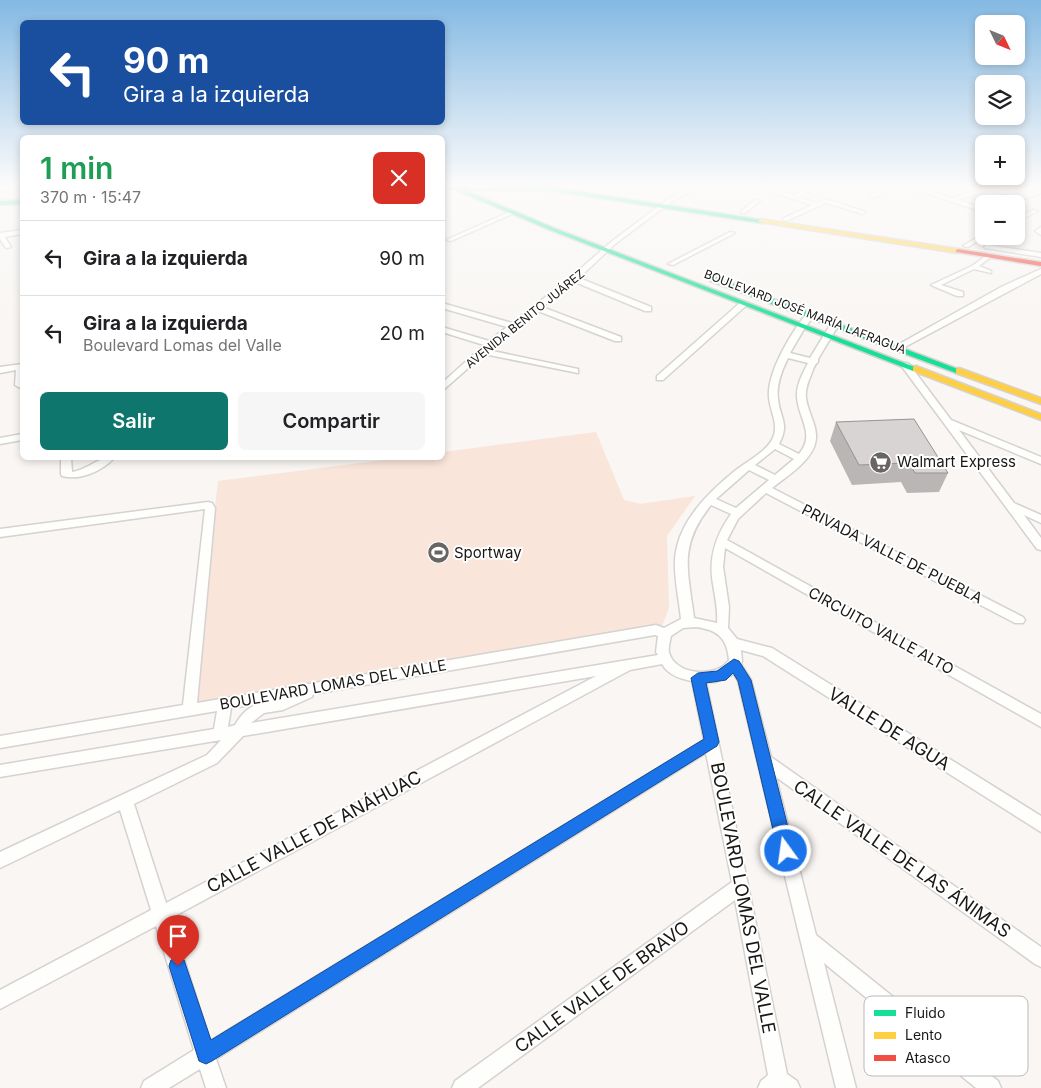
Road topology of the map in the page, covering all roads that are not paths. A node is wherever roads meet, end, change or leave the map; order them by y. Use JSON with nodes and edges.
{"nodes":[{"id":1,"x":0,"y":236,"type":"edge"},
{"id":2,"x":459,"y":236,"type":"edge"},
{"id":3,"x":577,"y":236,"type":"edge"},
{"id":4,"x":580,"y":236,"type":"edge"},
{"id":5,"x":625,"y":236,"type":"edge"},
{"id":6,"x":728,"y":236,"type":"edge"},
{"id":7,"x":879,"y":236,"type":"edge"},
{"id":8,"x":898,"y":236,"type":"edge"},
{"id":9,"x":449,"y":240,"type":"dead end"},
{"id":10,"x":975,"y":240,"type":"edge"},
{"id":11,"x":8,"y":246,"type":"dead end"},
{"id":12,"x":966,"y":246,"type":"junction"},
{"id":13,"x":610,"y":247,"type":"junction"},
{"id":14,"x":988,"y":252,"type":"junction"},
{"id":15,"x":1041,"y":256,"type":"edge"},
{"id":16,"x":671,"y":264,"type":"junction"},
{"id":17,"x":1041,"y":264,"type":"edge"},
{"id":18,"x":974,"y":267,"type":"junction"},
{"id":19,"x":989,"y":272,"type":"dead end"},
{"id":20,"x":1041,"y":272,"type":"edge"},
{"id":21,"x":956,"y":275,"type":"junction"},
{"id":22,"x":965,"y":278,"type":"dead end"},
{"id":23,"x":574,"y":279,"type":"junction"},
{"id":24,"x":960,"y":294,"type":"dead end"},
{"id":25,"x":744,"y":303,"type":"junction"},
{"id":26,"x":445,"y":306,"type":"edge"},
{"id":27,"x":536,"y":308,"type":"junction"},
{"id":28,"x":648,"y":308,"type":"dead end"},
{"id":29,"x":811,"y":314,"type":"junction"},
{"id":30,"x":835,"y":324,"type":"junction"},
{"id":31,"x":800,"y":325,"type":"junction"},
{"id":32,"x":513,"y":326,"type":"junction"},
{"id":33,"x":445,"y":330,"type":"edge"},
{"id":34,"x":827,"y":335,"type":"junction"},
{"id":35,"x":618,"y":339,"type":"dead end"},
{"id":36,"x":490,"y":344,"type":"junction"},
{"id":37,"x":898,"y":347,"type":"junction"},
{"id":38,"x":482,"y":351,"type":"junction"},
{"id":39,"x":787,"y":355,"type":"junction"},
{"id":40,"x":814,"y":362,"type":"junction"},
{"id":41,"x":906,"y":366,"type":"junction"},
{"id":42,"x":20,"y":367,"type":"edge"},
{"id":43,"x":0,"y":370,"type":"edge"},
{"id":44,"x":575,"y":371,"type":"dead end"},
{"id":45,"x":660,"y":378,"type":"dead end"},
{"id":46,"x":445,"y":385,"type":"edge"},
{"id":47,"x":1041,"y":401,"type":"edge"},
{"id":48,"x":1041,"y":417,"type":"edge"},
{"id":49,"x":946,"y":421,"type":"junction"},
{"id":50,"x":20,"y":437,"type":"edge"},
{"id":51,"x":0,"y":441,"type":"edge"},
{"id":52,"x":774,"y":445,"type":"junction"},
{"id":53,"x":800,"y":458,"type":"junction"},
{"id":54,"x":66,"y":460,"type":"edge"},
{"id":55,"x":106,"y":460,"type":"edge"},
{"id":56,"x":1041,"y":461,"type":"edge"},
{"id":57,"x":749,"y":466,"type":"junction"},
{"id":58,"x":775,"y":479,"type":"junction"},
{"id":59,"x":764,"y":488,"type":"junction"},
{"id":60,"x":709,"y":500,"type":"junction"},
{"id":61,"x":1012,"y":505,"type":"junction"},
{"id":62,"x":210,"y":510,"type":"junction"},
{"id":63,"x":739,"y":513,"type":"junction"},
{"id":64,"x":1041,"y":519,"type":"edge"},
{"id":65,"x":0,"y":533,"type":"edge"},
{"id":66,"x":0,"y":540,"type":"edge"},
{"id":67,"x":721,"y":541,"type":"junction"},
{"id":68,"x":1041,"y":546,"type":"edge"},
{"id":69,"x":1020,"y":620,"type":"dead end"},
{"id":70,"x":688,"y":622,"type":"junction"},
{"id":71,"x":721,"y":630,"type":"junction"},
{"id":72,"x":665,"y":634,"type":"junction"},
{"id":73,"x":733,"y":643,"type":"junction"},
{"id":74,"x":666,"y":659,"type":"junction"},
{"id":75,"x":734,"y":664,"type":"junction"},
{"id":76,"x":628,"y":665,"type":"junction"},
{"id":77,"x":698,"y":678,"type":"junction"},
{"id":78,"x":314,"y":688,"type":"junction"},
{"id":79,"x":224,"y":704,"type":"junction"},
{"id":80,"x":189,"y":710,"type":"junction"},
{"id":81,"x":1041,"y":721,"type":"edge"},
{"id":82,"x":240,"y":730,"type":"junction"},
{"id":83,"x":220,"y":734,"type":"junction"},
{"id":84,"x":0,"y":742,"type":"edge"},
{"id":85,"x":712,"y":742,"type":"junction"},
{"id":86,"x":763,"y":760,"type":"junction"},
{"id":87,"x":0,"y":771,"type":"edge"},
{"id":88,"x":125,"y":800,"type":"junction"},
{"id":89,"x":1041,"y":825,"type":"edge"},
{"id":90,"x":0,"y":860,"type":"edge"},
{"id":91,"x":741,"y":886,"type":"junction"},
{"id":92,"x":161,"y":914,"type":"junction"},
{"id":93,"x":810,"y":941,"type":"junction"},
{"id":94,"x":1041,"y":958,"type":"edge"},
{"id":95,"x":877,"y":996,"type":"edge"},
{"id":96,"x":0,"y":1000,"type":"edge"},
{"id":97,"x":206,"y":1054,"type":"junction"},
{"id":98,"x":975,"y":1076,"type":"edge"},
{"id":99,"x":779,"y":1086,"type":"edge"},
{"id":100,"x":150,"y":1088,"type":"edge"},
{"id":101,"x":216,"y":1088,"type":"edge"},
{"id":102,"x":462,"y":1088,"type":"edge"},
{"id":103,"x":846,"y":1088,"type":"edge"},
{"id":104,"x":990,"y":1088,"type":"edge"}],
"edges":[{"from":1,"to":11,"type":"street"},
{"from":2,"to":9,"type":"street"},
{"from":3,"to":13,"type":"main road","name":"BOULEVARD JOSÉ MARÍA LAFRAGUA"},
{"from":4,"to":13,"type":"main road","name":"BOULEVARD JOSÉ MARÍA LAFRAGUA"},
{"from":5,"to":13,"type":"street","name":"AVENIDA BENITO JUÁREZ"},
{"from":6,"to":16,"type":"street"},
{"from":7,"to":14,"type":"main road"},
{"from":8,"to":12,"type":"main road"},
{"from":10,"to":12,"type":"street"},
{"from":12,"to":15,"type":"main road"},
{"from":13,"to":16,"type":"main road","name":"BOULEVARD JOSÉ MARÍA LAFRAGUA"},
{"from":13,"to":23,"type":"street","name":"AVENIDA BENITO JUÁREZ"},
{"from":13,"to":25,"type":"main road","name":"BOULEVARD JOSÉ MARÍA LAFRAGUA"},
{"from":14,"to":15,"type":"street"},
{"from":14,"to":17,"type":"main road"},
{"from":14,"to":18,"type":"street"},
{"from":16,"to":29,"type":"main road","name":"BOULEVARD JOSÉ MARÍA LAFRAGUA"},
{"from":18,"to":19,"type":"street"},
{"from":18,"to":21,"type":"street"},
{"from":20,"to":37,"type":"street"},
{"from":21,"to":22,"type":"street"},
{"from":21,"to":24,"type":"street"},
{"from":23,"to":27,"type":"street","name":"AVENIDA BENITO JUÁREZ"},
{"from":23,"to":28,"type":"street"},
{"from":25,"to":31,"type":"main road","name":"BOULEVARD JOSÉ MARÍA LAFRAGUA"},
{"from":25,"to":45,"type":"street"},
{"from":26,"to":32,"type":"street"},
{"from":27,"to":32,"type":"street","name":"AVENIDA BENITO JUÁREZ"},
{"from":27,"to":35,"type":"street"},
{"from":29,"to":30,"type":"main road","name":"BOULEVARD JOSÉ MARÍA LAFRAGUA"},
{"from":29,"to":31,"type":"street"},
{"from":30,"to":34,"type":"street"},
{"from":30,"to":37,"type":"main road","name":"BOULEVARD JOSÉ MARÍA LAFRAGUA"},
{"from":31,"to":34,"type":"main road","name":"BOULEVARD JOSÉ MARÍA LAFRAGUA"},
{"from":31,"to":39,"type":"street"},
{"from":32,"to":36,"type":"street","name":"AVENIDA BENITO JUÁREZ"},
{"from":33,"to":36,"type":"street"},
{"from":34,"to":40,"type":"street"},
{"from":34,"to":41,"type":"main road","name":"BOULEVARD JOSÉ MARÍA LAFRAGUA"},
{"from":36,"to":38,"type":"street","name":"AVENIDA BENITO JUÁREZ"},
{"from":37,"to":47,"type":"main road","name":"BOULEVARD JOSÉ MARÍA LAFRAGUA"},
{"from":38,"to":44,"type":"street"},
{"from":38,"to":46,"type":"street","name":"AVENIDA BENITO JUÁREZ"},
{"from":39,"to":40,"type":"street"},
{"from":39,"to":52,"type":"street"},
{"from":40,"to":53,"type":"street"},
{"from":41,"to":48,"type":"main road","name":"BOULEVARD JOSÉ MARÍA LAFRAGUA"},
{"from":41,"to":49,"type":"street"},
{"from":42,"to":43,"type":"street"},
{"from":49,"to":56,"type":"street"},
{"from":49,"to":61,"type":"street"},
{"from":50,"to":51,"type":"street"},
{"from":52,"to":53,"type":"street"},
{"from":52,"to":57,"type":"street"},
{"from":53,"to":58,"type":"street"},
{"from":54,"to":55,"type":"street"},
{"from":57,"to":58,"type":"street"},
{"from":57,"to":60,"type":"street"},
{"from":58,"to":59,"type":"street"},
{"from":59,"to":63,"type":"street"},
{"from":59,"to":69,"type":"street","name":"PRIVADA VALLE DE PUEBLA"},
{"from":60,"to":63,"type":"street"},
{"from":60,"to":70,"type":"street"},
{"from":61,"to":64,"type":"street"},
{"from":61,"to":68,"type":"street"},
{"from":62,"to":65,"type":"street"},
{"from":62,"to":66,"type":"street"},
{"from":62,"to":80,"type":"street"},
{"from":63,"to":67,"type":"street"},
{"from":67,"to":71,"type":"street"},
{"from":67,"to":81,"type":"street","name":"CIRCUITO VALLE ALTO"},
{"from":70,"to":71,"type":"street"},
{"from":70,"to":72,"type":"street"},
{"from":71,"to":73,"type":"street"},
{"from":72,"to":74,"type":"street"},
{"from":72,"to":78,"type":"street","name":"BOULEVARD LOMAS DEL VALLE"},
{"from":73,"to":75,"type":"street"},
{"from":73,"to":89,"type":"street","name":"VALLE DE AGUA"},
{"from":74,"to":76,"type":"street","name":"BOULEVARD LOMAS DEL VALLE"},
{"from":74,"to":77,"type":"street"},
{"from":75,"to":77,"type":"street"},
{"from":75,"to":86,"type":"street"},
{"from":76,"to":82,"type":"street","name":"BOULEVARD LOMAS DEL VALLE"},
{"from":76,"to":92,"type":"street","name":"CALLE VALLE DE ANÁHUAC"},
{"from":77,"to":85,"type":"street","name":"BOULEVARD LOMAS DEL VALLE"},
{"from":78,"to":79,"type":"street","name":"BOULEVARD LOMAS DEL VALLE"},
{"from":78,"to":82,"type":"street"},
{"from":79,"to":80,"type":"street","name":"BOULEVARD LOMAS DEL VALLE"},
{"from":79,"to":83,"type":"street"},
{"from":80,"to":84,"type":"street","name":"BOULEVARD LOMAS DEL VALLE"},
{"from":82,"to":83,"type":"street","name":"BOULEVARD LOMAS DEL VALLE"},
{"from":82,"to":88,"type":"street"},
{"from":83,"to":87,"type":"street","name":"BOULEVARD LOMAS DEL VALLE"},
{"from":85,"to":91,"type":"street","name":"BOULEVARD LOMAS DEL VALLE"},
{"from":85,"to":97,"type":"street"},
{"from":86,"to":93,"type":"street"},
{"from":86,"to":94,"type":"street","name":"CALLE VALLE DE LAS ÁNIMAS"},
{"from":88,"to":90,"type":"street"},
{"from":88,"to":92,"type":"street"},
{"from":91,"to":99,"type":"street","name":"BOULEVARD LOMAS DEL VALLE"},
{"from":91,"to":102,"type":"street","name":"CALLE VALLE DE BRAVO"},
{"from":92,"to":96,"type":"street","name":"CALLE VALLE DE ANÁHUAC"},
{"from":92,"to":97,"type":"street"},
{"from":93,"to":95,"type":"street"},
{"from":93,"to":103,"type":"street"},
{"from":97,"to":100,"type":"street"},
{"from":97,"to":101,"type":"street"},
{"from":98,"to":104,"type":"street"}]}
